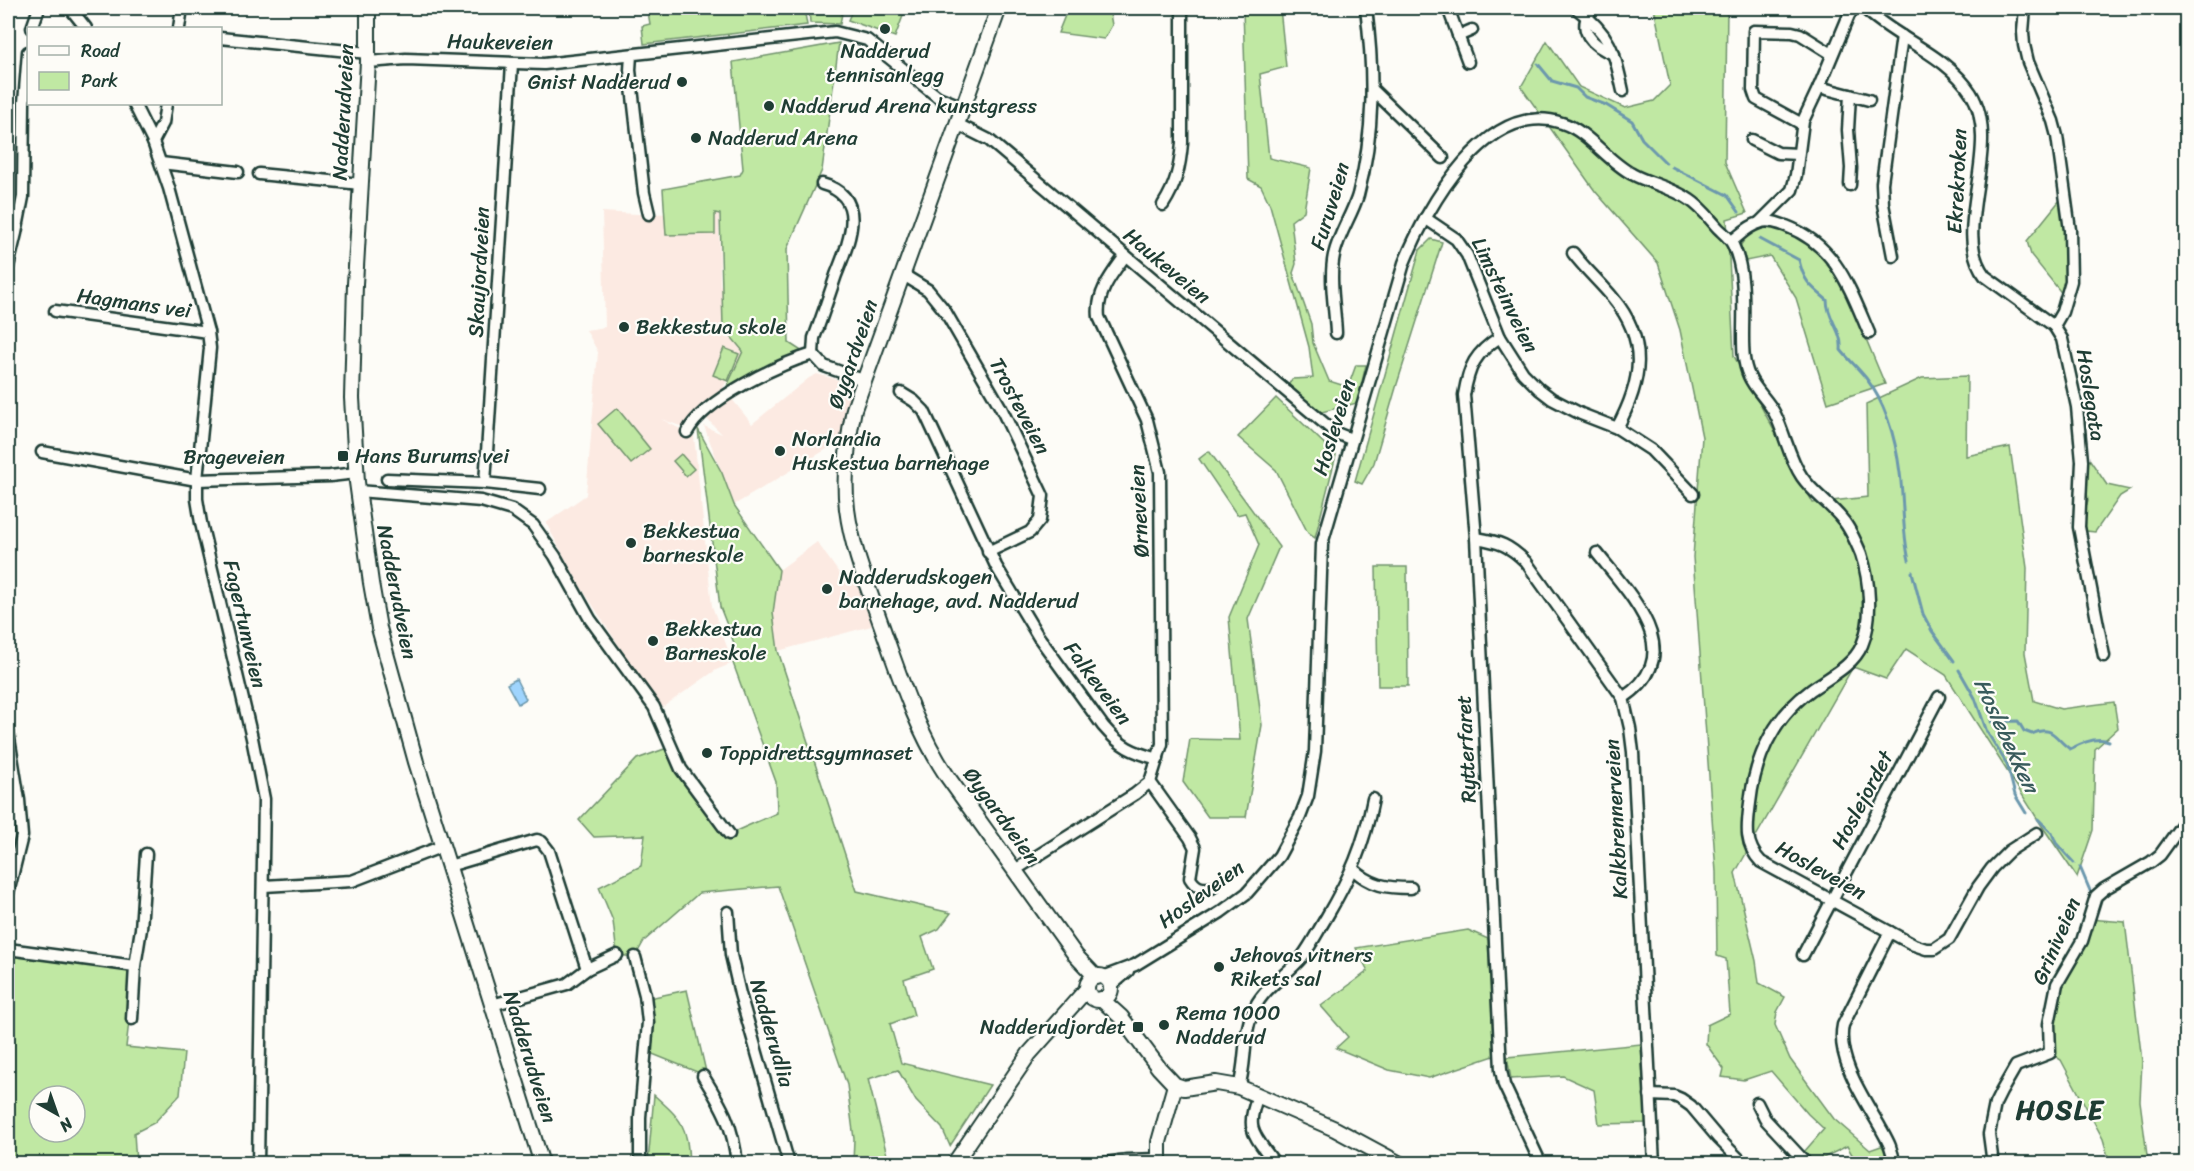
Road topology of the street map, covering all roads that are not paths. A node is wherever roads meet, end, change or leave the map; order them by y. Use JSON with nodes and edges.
{"nodes":[{"id":1,"x":39,"y":8,"type":"edge"},
{"id":2,"x":70,"y":8,"type":"edge"},
{"id":3,"x":182,"y":8,"type":"edge"},
{"id":4,"x":368,"y":8,"type":"edge"},
{"id":5,"x":999,"y":8,"type":"edge"},
{"id":6,"x":1182,"y":8,"type":"edge"},
{"id":7,"x":1366,"y":8,"type":"edge"},
{"id":8,"x":1448,"y":8,"type":"edge"},
{"id":9,"x":1576,"y":8,"type":"edge"},
{"id":10,"x":1854,"y":8,"type":"edge"},
{"id":11,"x":1864,"y":8,"type":"edge"},
{"id":12,"x":2025,"y":8,"type":"edge"},
{"id":13,"x":1590,"y":12,"type":"edge"},
{"id":14,"x":32,"y":27,"type":"edge"},
{"id":15,"x":85,"y":27,"type":"edge"},
{"id":16,"x":178,"y":27,"type":"edge"},
{"id":17,"x":1472,"y":30,"type":"dead end"},
{"id":18,"x":1458,"y":36,"type":"junction"},
{"id":19,"x":1902,"y":36,"type":"junction"},
{"id":20,"x":222,"y":38,"type":"edge"},
{"id":21,"x":1832,"y":54,"type":"junction"},
{"id":22,"x":631,"y":55,"type":"junction"},
{"id":23,"x":368,"y":58,"type":"junction"},
{"id":24,"x":1468,"y":62,"type":"dead end"},
{"id":25,"x":512,"y":64,"type":"junction"},
{"id":26,"x":27,"y":65,"type":"edge"},
{"id":27,"x":1820,"y":87,"type":"junction"},
{"id":28,"x":1373,"y":90,"type":"junction"},
{"id":29,"x":1623,"y":91,"type":"dead end"},
{"id":30,"x":1850,"y":95,"type":"junction"},
{"id":31,"x":1869,"y":100,"type":"dead end"},
{"id":32,"x":134,"y":105,"type":"edge"},
{"id":33,"x":166,"y":105,"type":"edge"},
{"id":34,"x":963,"y":107,"type":"junction"},
{"id":35,"x":957,"y":124,"type":"junction"},
{"id":36,"x":1802,"y":124,"type":"junction"},
{"id":37,"x":1752,"y":140,"type":"dead end"},
{"id":38,"x":153,"y":142,"type":"junction"},
{"id":39,"x":1798,"y":154,"type":"junction"},
{"id":40,"x":1443,"y":158,"type":"dead end"},
{"id":41,"x":161,"y":163,"type":"junction"},
{"id":42,"x":238,"y":172,"type":"dead end"},
{"id":43,"x":259,"y":174,"type":"dead end"},
{"id":44,"x":361,"y":184,"type":"junction"},
{"id":45,"x":822,"y":184,"type":"dead end"},
{"id":46,"x":1850,"y":185,"type":"dead end"},
{"id":47,"x":1163,"y":205,"type":"dead end"},
{"id":48,"x":649,"y":214,"type":"dead end"},
{"id":49,"x":1425,"y":218,"type":"junction"},
{"id":50,"x":1760,"y":222,"type":"junction"},
{"id":51,"x":1732,"y":242,"type":"junction"},
{"id":52,"x":1573,"y":253,"type":"dead end"},
{"id":53,"x":1125,"y":256,"type":"junction"},
{"id":54,"x":1893,"y":256,"type":"dead end"},
{"id":55,"x":8,"y":267,"type":"edge"},
{"id":56,"x":902,"y":274,"type":"junction"},
{"id":57,"x":55,"y":311,"type":"dead end"},
{"id":58,"x":2054,"y":326,"type":"junction"},
{"id":59,"x":208,"y":332,"type":"junction"},
{"id":60,"x":1336,"y":333,"type":"dead end"},
{"id":61,"x":1869,"y":333,"type":"dead end"},
{"id":62,"x":1500,"y":337,"type":"junction"},
{"id":63,"x":813,"y":354,"type":"junction"},
{"id":64,"x":863,"y":380,"type":"junction"},
{"id":65,"x":901,"y":393,"type":"dead end"},
{"id":66,"x":1617,"y":428,"type":"junction"},
{"id":67,"x":687,"y":432,"type":"dead end"},
{"id":68,"x":1351,"y":439,"type":"junction"},
{"id":69,"x":42,"y":452,"type":"dead end"},
{"id":70,"x":356,"y":473,"type":"junction"},
{"id":71,"x":387,"y":479,"type":"dead end"},
{"id":72,"x":197,"y":480,"type":"junction"},
{"id":73,"x":485,"y":483,"type":"junction"},
{"id":74,"x":540,"y":489,"type":"dead end"},
{"id":75,"x":358,"y":491,"type":"junction"},
{"id":76,"x":1693,"y":494,"type":"dead end"},
{"id":77,"x":1476,"y":538,"type":"junction"},
{"id":78,"x":988,"y":552,"type":"junction"},
{"id":79,"x":1597,"y":554,"type":"dead end"},
{"id":80,"x":2104,"y":656,"type":"dead end"},
{"id":81,"x":1939,"y":697,"type":"dead end"},
{"id":82,"x":1623,"y":698,"type":"junction"},
{"id":83,"x":8,"y":732,"type":"edge"},
{"id":84,"x":1158,"y":759,"type":"junction"},
{"id":85,"x":1150,"y":782,"type":"junction"},
{"id":86,"x":1374,"y":800,"type":"dead end"},
{"id":87,"x":2187,"y":819,"type":"edge"},
{"id":88,"x":2037,"y":833,"type":"dead end"},
{"id":89,"x":729,"y":834,"type":"dead end"},
{"id":90,"x":443,"y":846,"type":"junction"},
{"id":91,"x":146,"y":854,"type":"dead end"},
{"id":92,"x":449,"y":866,"type":"junction"},
{"id":93,"x":1353,"y":869,"type":"junction"},
{"id":94,"x":1015,"y":870,"type":"junction"},
{"id":95,"x":264,"y":886,"type":"junction"},
{"id":96,"x":1212,"y":888,"type":"dead end"},
{"id":97,"x":1411,"y":888,"type":"dead end"},
{"id":98,"x":8,"y":893,"type":"edge"},
{"id":99,"x":1830,"y":900,"type":"junction"},
{"id":100,"x":728,"y":912,"type":"dead end"},
{"id":101,"x":1890,"y":932,"type":"junction"},
{"id":102,"x":8,"y":949,"type":"edge"},
{"id":103,"x":617,"y":955,"type":"dead end"},
{"id":104,"x":1803,"y":955,"type":"dead end"},
{"id":105,"x":635,"y":957,"type":"dead end"},
{"id":106,"x":135,"y":966,"type":"junction"},
{"id":107,"x":588,"y":969,"type":"junction"},
{"id":108,"x":1099,"y":988,"type":"junction"},
{"id":109,"x":492,"y":1005,"type":"junction"},
{"id":110,"x":132,"y":1019,"type":"dead end"},
{"id":111,"x":704,"y":1076,"type":"dead end"},
{"id":112,"x":1179,"y":1087,"type":"junction"},
{"id":113,"x":1239,"y":1087,"type":"junction"},
{"id":114,"x":1650,"y":1095,"type":"junction"},
{"id":115,"x":1258,"y":1096,"type":"junction"},
{"id":116,"x":1757,"y":1103,"type":"dead end"},
{"id":117,"x":1159,"y":1161,"type":"edge"},
{"id":118,"x":258,"y":1164,"type":"edge"},
{"id":119,"x":542,"y":1164,"type":"edge"},
{"id":120,"x":640,"y":1164,"type":"edge"},
{"id":121,"x":737,"y":1164,"type":"edge"},
{"id":122,"x":789,"y":1164,"type":"edge"},
{"id":123,"x":954,"y":1164,"type":"edge"},
{"id":124,"x":1098,"y":1164,"type":"edge"},
{"id":125,"x":1275,"y":1164,"type":"edge"},
{"id":126,"x":1400,"y":1164,"type":"edge"},
{"id":127,"x":1542,"y":1164,"type":"edge"},
{"id":128,"x":1654,"y":1164,"type":"edge"},
{"id":129,"x":1744,"y":1164,"type":"edge"},
{"id":130,"x":1807,"y":1164,"type":"edge"},
{"id":131,"x":1894,"y":1164,"type":"edge"},
{"id":132,"x":1993,"y":1164,"type":"edge"}],
"edges":[{"from":1,"to":14,"type":"street"},
{"from":2,"to":15,"type":"street"},
{"from":3,"to":16,"type":"street"},
{"from":4,"to":23,"type":"street","name":"Nadderudveien"},
{"from":5,"to":34,"type":"street","name":"Øygardveien"},
{"from":6,"to":47,"type":"street"},
{"from":7,"to":28,"type":"street","name":"Furuveien"},
{"from":8,"to":18,"type":"street"},
{"from":9,"to":13,"type":"street"},
{"from":10,"to":21,"type":"street"},
{"from":11,"to":19,"type":"street","name":"Ekrekroken"},
{"from":12,"to":58,"type":"street","name":"Hoslegata"},
{"from":13,"to":29,"type":"street"},
{"from":17,"to":18,"type":"street"},
{"from":18,"to":24,"type":"street"},
{"from":19,"to":54,"type":"street"},
{"from":19,"to":58,"type":"street","name":"Ekrekroken"},
{"from":20,"to":23,"type":"street","name":"Haukeveien"},
{"from":21,"to":27,"type":"street"},
{"from":21,"to":36,"type":"street"},
{"from":22,"to":25,"type":"street","name":"Haukeveien"},
{"from":22,"to":34,"type":"street","name":"Haukeveien"},
{"from":22,"to":48,"type":"street"},
{"from":23,"to":25,"type":"street","name":"Haukeveien"},
{"from":23,"to":44,"type":"street","name":"Nadderudveien"},
{"from":25,"to":73,"type":"street","name":"Skaujordveien"},
{"from":26,"to":55,"type":"street"},
{"from":27,"to":30,"type":"street"},
{"from":27,"to":36,"type":"street"},
{"from":28,"to":40,"type":"street"},
{"from":28,"to":60,"type":"street","name":"Furuveien"},
{"from":30,"to":31,"type":"street"},
{"from":30,"to":46,"type":"street"},
{"from":32,"to":38,"type":"street","name":"Fagertunveien"},
{"from":33,"to":38,"type":"street"},
{"from":34,"to":35,"type":"street","name":"Øygardveien"},
{"from":35,"to":53,"type":"street","name":"Haukeveien"},
{"from":35,"to":56,"type":"street","name":"Øygardveien"},
{"from":36,"to":39,"type":"street"},
{"from":37,"to":39,"type":"street"},
{"from":38,"to":41,"type":"street","name":"Fagertunveien"},
{"from":39,"to":50,"type":"street"},
{"from":41,"to":42,"type":"street"},
{"from":41,"to":59,"type":"street","name":"Fagertunveien"},
{"from":43,"to":44,"type":"street"},
{"from":44,"to":70,"type":"street","name":"Nadderudveien"},
{"from":45,"to":63,"type":"street"},
{"from":49,"to":51,"type":"street","name":"Hosleveien"},
{"from":49,"to":62,"type":"street","name":"Limsteinveien"},
{"from":49,"to":68,"type":"street","name":"Hosleveien"},
{"from":50,"to":51,"type":"street"},
{"from":50,"to":61,"type":"street"},
{"from":51,"to":99,"type":"street","name":"Hosleveien"},
{"from":52,"to":66,"type":"street"},
{"from":53,"to":68,"type":"street","name":"Haukeveien"},
{"from":53,"to":84,"type":"street","name":"Ørneveien"},
{"from":56,"to":64,"type":"street","name":"Øygardveien"},
{"from":56,"to":78,"type":"street","name":"Trosteveien"},
{"from":57,"to":59,"type":"street","name":"Hagmans vei"},
{"from":58,"to":80,"type":"street","name":"Hoslegata"},
{"from":59,"to":72,"type":"street","name":"Fagertunveien"},
{"from":62,"to":66,"type":"street","name":"Limsteinveien"},
{"from":62,"to":77,"type":"street","name":"Rytterfaret"},
{"from":63,"to":64,"type":"street"},
{"from":63,"to":67,"type":"street"},
{"from":64,"to":94,"type":"street","name":"Øygardveien"},
{"from":65,"to":78,"type":"street","name":"Falkeveien"},
{"from":66,"to":76,"type":"street","name":"Limsteinveien"},
{"from":68,"to":108,"type":"street","name":"Hosleveien"},
{"from":69,"to":72,"type":"street","name":"Brageveien"},
{"from":70,"to":72,"type":"street","name":"Brageveien"},
{"from":70,"to":75,"type":"street","name":"Nadderudveien"},
{"from":71,"to":73,"type":"street"},
{"from":72,"to":95,"type":"street","name":"Fagertunveien"},
{"from":73,"to":74,"type":"street"},
{"from":75,"to":89,"type":"street"},
{"from":75,"to":90,"type":"street","name":"Nadderudveien"},
{"from":77,"to":82,"type":"street","name":"Kalkbrennerveien"},
{"from":77,"to":127,"type":"street","name":"Rytterfaret"},
{"from":78,"to":84,"type":"street","name":"Falkeveien"},
{"from":79,"to":82,"type":"street"},
{"from":81,"to":99,"type":"street","name":"Hoslejordet"},
{"from":82,"to":114,"type":"street","name":"Kalkbrennerveien"},
{"from":83,"to":98,"type":"street"},
{"from":84,"to":85,"type":"street","name":"Ørneveien"},
{"from":85,"to":94,"type":"street"},
{"from":85,"to":96,"type":"street"},
{"from":86,"to":93,"type":"street"},
{"from":87,"to":132,"type":"street","name":"Griniveien"},
{"from":88,"to":101,"type":"street","name":"Hosleveien"},
{"from":90,"to":92,"type":"street","name":"Nadderudveien"},
{"from":90,"to":95,"type":"street"},
{"from":91,"to":106,"type":"street"},
{"from":92,"to":107,"type":"street"},
{"from":92,"to":109,"type":"street","name":"Nadderudveien"},
{"from":93,"to":97,"type":"street"},
{"from":93,"to":113,"type":"street"},
{"from":94,"to":108,"type":"street","name":"Øygardveien"},
{"from":95,"to":118,"type":"street","name":"Fagertunveien"},
{"from":99,"to":101,"type":"street","name":"Hosleveien"},
{"from":99,"to":104,"type":"street","name":"Hoslejordet"},
{"from":100,"to":122,"type":"street","name":"Nadderudlia"},
{"from":101,"to":131,"type":"street"},
{"from":102,"to":106,"type":"street"},
{"from":103,"to":107,"type":"street"},
{"from":105,"to":120,"type":"street"},
{"from":106,"to":110,"type":"street"},
{"from":107,"to":109,"type":"street"},
{"from":108,"to":112,"type":"street","name":"Øygardveien"},
{"from":108,"to":123,"type":"street","name":"Hosleveien"},
{"from":109,"to":119,"type":"street","name":"Nadderudveien"},
{"from":111,"to":121,"type":"street"},
{"from":112,"to":113,"type":"street"},
{"from":112,"to":117,"type":"street"},
{"from":113,"to":115,"type":"street"},
{"from":114,"to":128,"type":"street","name":"Kalkbrennerveien"},
{"from":114,"to":129,"type":"street"},
{"from":115,"to":125,"type":"street"},
{"from":115,"to":126,"type":"street"},
{"from":116,"to":130,"type":"street"},
{"from":117,"to":124,"type":"street"}]}
